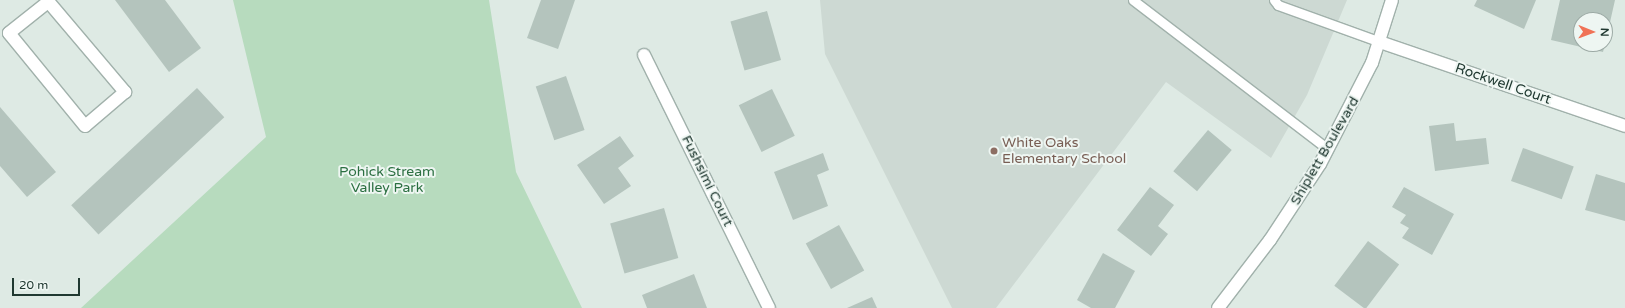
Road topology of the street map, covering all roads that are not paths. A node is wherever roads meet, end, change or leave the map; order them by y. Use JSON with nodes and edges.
{"nodes":[{"id":1,"x":1133,"y":0,"type":"edge"},
{"id":2,"x":1274,"y":0,"type":"edge"},
{"id":3,"x":1392,"y":0,"type":"edge"},
{"id":4,"x":47,"y":1,"type":"edge"},
{"id":5,"x":1380,"y":42,"type":"junction"},
{"id":6,"x":644,"y":55,"type":"dead end"},
{"id":7,"x":1625,"y":126,"type":"edge"},
{"id":8,"x":1328,"y":149,"type":"junction"},
{"id":9,"x":769,"y":308,"type":"edge"},
{"id":10,"x":1218,"y":308,"type":"edge"}],
"edges":[{"from":1,"to":8,"type":"lane"},
{"from":2,"to":5,"type":"lane"},
{"from":3,"to":5,"type":"street","name":"Shiplett Boulevard"},
{"from":4,"to":4,"type":"street"},
{"from":5,"to":7,"type":"street","name":"Rockwell Court"},
{"from":5,"to":8,"type":"street","name":"Shiplett Boulevard"},
{"from":6,"to":9,"type":"street","name":"Fushsimi Court"},
{"from":8,"to":10,"type":"street","name":"Shiplett Boulevard"}]}
